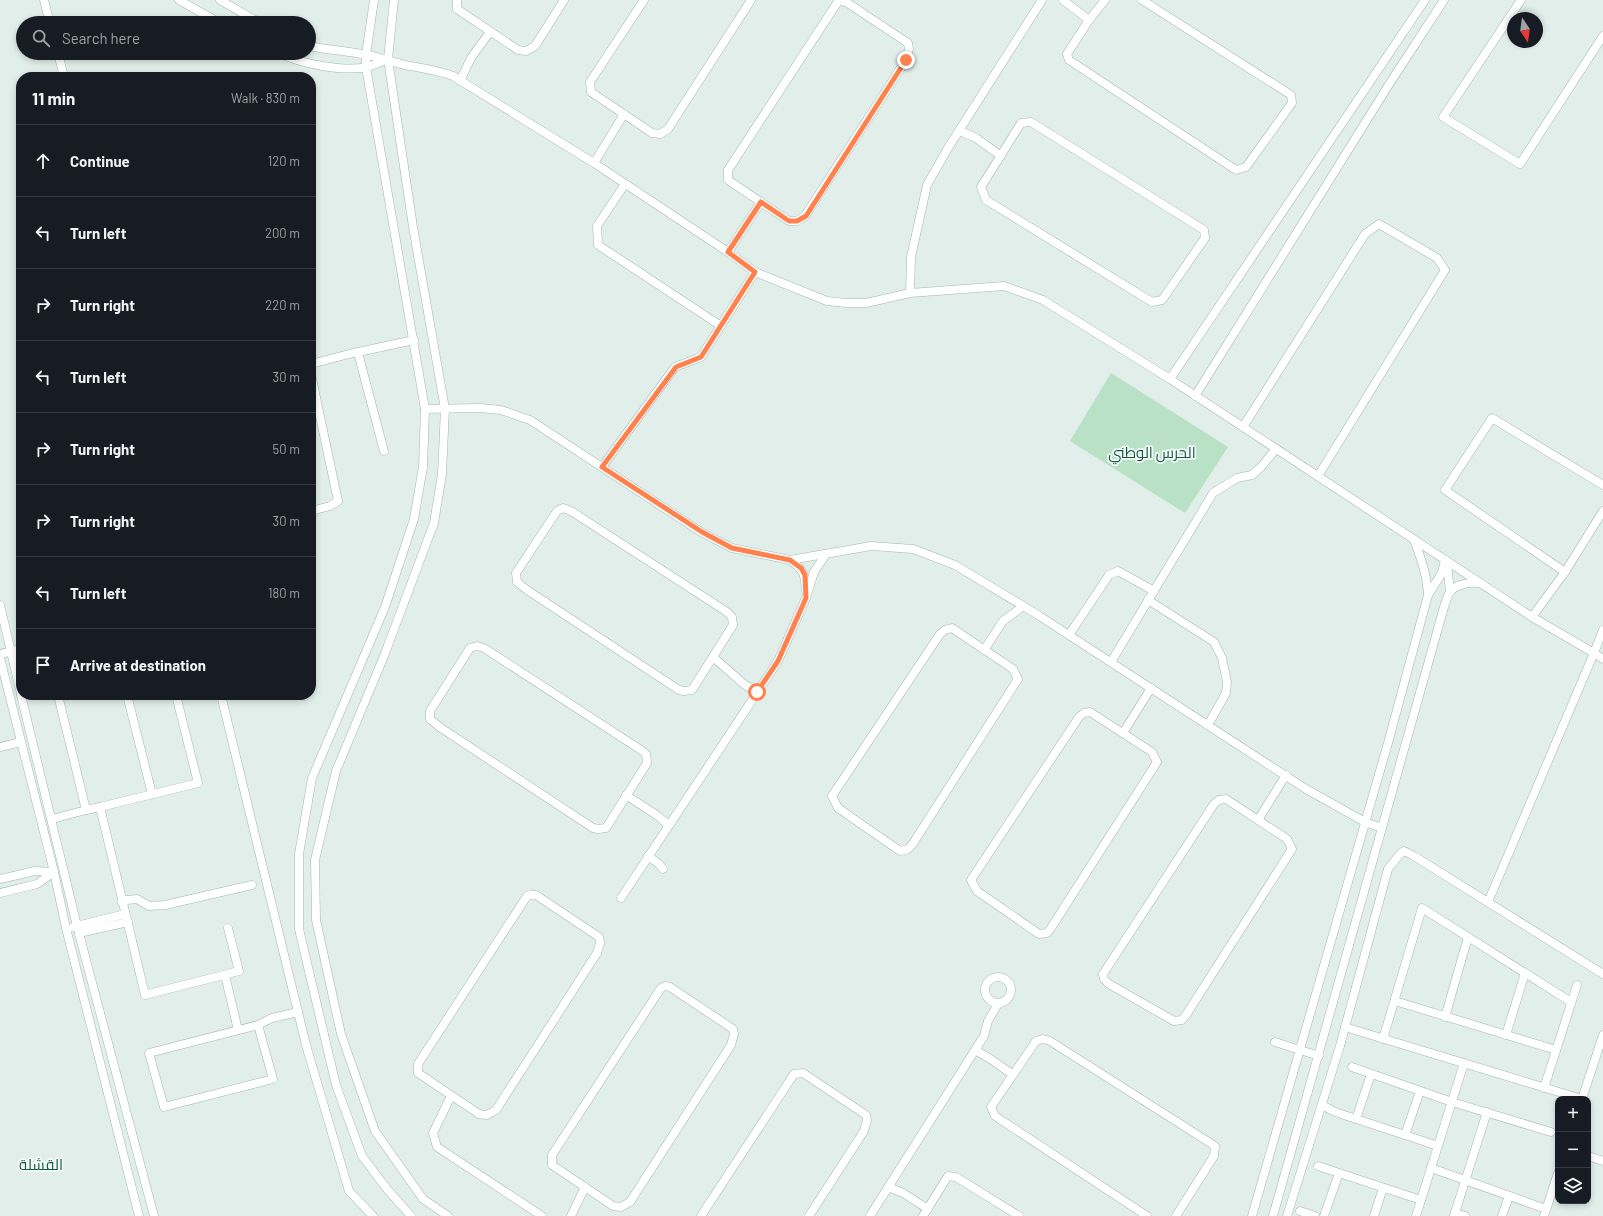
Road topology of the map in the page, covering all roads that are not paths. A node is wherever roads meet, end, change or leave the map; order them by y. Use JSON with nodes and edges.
{"nodes":[{"id":1,"x":44,"y":0,"type":"edge"},
{"id":2,"x":179,"y":0,"type":"edge"},
{"id":3,"x":220,"y":0,"type":"edge"},
{"id":4,"x":374,"y":0,"type":"edge"},
{"id":5,"x":394,"y":0,"type":"edge"},
{"id":6,"x":457,"y":0,"type":"edge"},
{"id":7,"x":564,"y":0,"type":"edge"},
{"id":8,"x":644,"y":0,"type":"edge"},
{"id":9,"x":751,"y":0,"type":"edge"},
{"id":10,"x":1042,"y":0,"type":"edge"},
{"id":11,"x":1063,"y":0,"type":"edge"},
{"id":12,"x":1105,"y":0,"type":"edge"},
{"id":13,"x":1142,"y":0,"type":"edge"},
{"id":14,"x":1425,"y":0,"type":"edge"},
{"id":15,"x":1444,"y":0,"type":"edge"},
{"id":16,"x":1521,"y":0,"type":"edge"},
{"id":17,"x":48,"y":16,"type":"edge"},
{"id":18,"x":208,"y":16,"type":"edge"},
{"id":19,"x":248,"y":16,"type":"edge"},
{"id":20,"x":1089,"y":20,"type":"junction"},
{"id":21,"x":490,"y":32,"type":"junction"},
{"id":22,"x":1603,"y":36,"type":"edge"},
{"id":23,"x":316,"y":48,"type":"edge"},
{"id":24,"x":366,"y":55,"type":"junction"},
{"id":25,"x":388,"y":59,"type":"junction"},
{"id":26,"x":60,"y":60,"type":"edge"},
{"id":27,"x":299,"y":60,"type":"edge"},
{"id":28,"x":366,"y":67,"type":"junction"},
{"id":29,"x":63,"y":72,"type":"edge"},
{"id":30,"x":460,"y":81,"type":"junction"},
{"id":31,"x":624,"y":114,"type":"junction"},
{"id":32,"x":960,"y":131,"type":"junction"},
{"id":33,"x":1001,"y":156,"type":"junction"},
{"id":34,"x":594,"y":163,"type":"junction"},
{"id":35,"x":626,"y":184,"type":"junction"},
{"id":36,"x":761,"y":202,"type":"junction"},
{"id":37,"x":728,"y":252,"type":"junction"},
{"id":38,"x":755,"y":272,"type":"junction"},
{"id":39,"x":910,"y":293,"type":"junction"},
{"id":40,"x":721,"y":326,"type":"junction"},
{"id":41,"x":414,"y":340,"type":"junction"},
{"id":42,"x":358,"y":353,"type":"junction"},
{"id":43,"x":316,"y":363,"type":"edge"},
{"id":44,"x":1170,"y":379,"type":"junction"},
{"id":45,"x":1195,"y":396,"type":"junction"},
{"id":46,"x":316,"y":398,"type":"edge"},
{"id":47,"x":426,"y":409,"type":"junction"},
{"id":48,"x":445,"y":409,"type":"junction"},
{"id":49,"x":1243,"y":427,"type":"junction"},
{"id":50,"x":1276,"y":449,"type":"junction"},
{"id":51,"x":384,"y":451,"type":"dead end"},
{"id":52,"x":602,"y":467,"type":"junction"},
{"id":53,"x":1318,"y":476,"type":"junction"},
{"id":54,"x":1603,"y":485,"type":"edge"},
{"id":55,"x":316,"y":510,"type":"edge"},
{"id":56,"x":1603,"y":511,"type":"edge"},
{"id":57,"x":1413,"y":539,"type":"junction"},
{"id":58,"x":826,"y":554,"type":"junction"},
{"id":59,"x":790,"y":560,"type":"junction"},
{"id":60,"x":1446,"y":561,"type":"junction"},
{"id":61,"x":1565,"y":572,"type":"junction"},
{"id":62,"x":1479,"y":583,"type":"junction"},
{"id":63,"x":1154,"y":591,"type":"junction"},
{"id":64,"x":1450,"y":592,"type":"junction"},
{"id":65,"x":1428,"y":595,"type":"junction"},
{"id":66,"x":806,"y":598,"type":"junction"},
{"id":67,"x":1148,"y":600,"type":"junction"},
{"id":68,"x":0,"y":605,"type":"edge"},
{"id":69,"x":1022,"y":607,"type":"junction"},
{"id":70,"x":1532,"y":617,"type":"junction"},
{"id":71,"x":1603,"y":630,"type":"edge"},
{"id":72,"x":1069,"y":636,"type":"junction"},
{"id":73,"x":984,"y":650,"type":"junction"},
{"id":74,"x":16,"y":651,"type":"edge"},
{"id":75,"x":10,"y":652,"type":"junction"},
{"id":76,"x":1594,"y":653,"type":"junction"},
{"id":77,"x":0,"y":654,"type":"edge"},
{"id":78,"x":0,"y":658,"type":"edge"},
{"id":79,"x":712,"y":658,"type":"junction"},
{"id":80,"x":1603,"y":659,"type":"edge"},
{"id":81,"x":1111,"y":662,"type":"junction"},
{"id":82,"x":16,"y":675,"type":"edge"},
{"id":83,"x":1151,"y":688,"type":"junction"},
{"id":84,"x":757,"y":692,"type":"junction"},
{"id":85,"x":22,"y":700,"type":"edge"},
{"id":86,"x":59,"y":700,"type":"edge"},
{"id":87,"x":128,"y":700,"type":"edge"},
{"id":88,"x":177,"y":700,"type":"edge"},
{"id":89,"x":222,"y":700,"type":"edge"},
{"id":90,"x":1208,"y":725,"type":"junction"},
{"id":91,"x":1123,"y":733,"type":"junction"},
{"id":92,"x":21,"y":742,"type":"junction"},
{"id":93,"x":0,"y":747,"type":"edge"},
{"id":94,"x":1286,"y":775,"type":"junction"},
{"id":95,"x":152,"y":794,"type":"junction"},
{"id":96,"x":626,"y":795,"type":"junction"},
{"id":97,"x":100,"y":807,"type":"junction"},
{"id":98,"x":86,"y":810,"type":"junction"},
{"id":99,"x":52,"y":819,"type":"junction"},
{"id":100,"x":1258,"y":820,"type":"junction"},
{"id":101,"x":1365,"y":822,"type":"junction"},
{"id":102,"x":668,"y":825,"type":"junction"},
{"id":103,"x":1382,"y":828,"type":"junction"},
{"id":104,"x":648,"y":856,"type":"junction"},
{"id":105,"x":663,"y":869,"type":"dead end"},
{"id":106,"x":54,"y":872,"type":"junction"},
{"id":107,"x":0,"y":879,"type":"edge"},
{"id":108,"x":252,"y":885,"type":"dead end"},
{"id":109,"x":0,"y":893,"type":"edge"},
{"id":110,"x":621,"y":898,"type":"dead end"},
{"id":111,"x":1488,"y":902,"type":"junction"},
{"id":112,"x":122,"y":903,"type":"junction"},
{"id":113,"x":126,"y":918,"type":"junction"},
{"id":114,"x":66,"y":928,"type":"junction"},
{"id":115,"x":228,"y":928,"type":"dead end"},
{"id":116,"x":78,"y":930,"type":"junction"},
{"id":117,"x":1468,"y":937,"type":"junction"},
{"id":118,"x":1525,"y":973,"type":"junction"},
{"id":119,"x":1603,"y":974,"type":"edge"},
{"id":120,"x":225,"y":975,"type":"junction"},
{"id":121,"x":1577,"y":985,"type":"dead end"},
{"id":122,"x":1394,"y":1001,"type":"junction"},
{"id":123,"x":1571,"y":1002,"type":"junction"},
{"id":124,"x":998,"y":1004,"type":"dead end"},
{"id":125,"x":298,"y":1012,"type":"junction"},
{"id":126,"x":1445,"y":1016,"type":"junction"},
{"id":127,"x":258,"y":1025,"type":"junction"},
{"id":128,"x":1345,"y":1027,"type":"junction"},
{"id":129,"x":238,"y":1030,"type":"junction"},
{"id":130,"x":1506,"y":1035,"type":"junction"},
{"id":131,"x":1603,"y":1035,"type":"edge"},
{"id":132,"x":1383,"y":1039,"type":"junction"},
{"id":133,"x":1275,"y":1042,"type":"dead end"},
{"id":134,"x":974,"y":1050,"type":"junction"},
{"id":135,"x":1300,"y":1050,"type":"junction"},
{"id":136,"x":1556,"y":1050,"type":"junction"},
{"id":137,"x":1319,"y":1056,"type":"junction"},
{"id":138,"x":1464,"y":1063,"type":"junction"},
{"id":139,"x":1352,"y":1067,"type":"dead end"},
{"id":140,"x":1012,"y":1074,"type":"junction"},
{"id":141,"x":1371,"y":1074,"type":"junction"},
{"id":142,"x":1544,"y":1088,"type":"junction"},
{"id":143,"x":1420,"y":1091,"type":"junction"},
{"id":144,"x":451,"y":1096,"type":"junction"},
{"id":145,"x":1572,"y":1096,"type":"edge"},
{"id":146,"x":1583,"y":1096,"type":"edge"},
{"id":147,"x":1452,"y":1102,"type":"junction"},
{"id":148,"x":1322,"y":1105,"type":"junction"},
{"id":149,"x":1487,"y":1112,"type":"junction"},
{"id":150,"x":1356,"y":1119,"type":"junction"},
{"id":151,"x":1551,"y":1132,"type":"dead end"},
{"id":152,"x":1405,"y":1135,"type":"junction"},
{"id":153,"x":1439,"y":1142,"type":"junction"},
{"id":154,"x":1591,"y":1157,"type":"edge"},
{"id":155,"x":1603,"y":1161,"type":"edge"},
{"id":156,"x":1318,"y":1166,"type":"dead end"},
{"id":157,"x":1431,"y":1168,"type":"junction"},
{"id":158,"x":1339,"y":1173,"type":"junction"},
{"id":159,"x":1465,"y":1180,"type":"junction"},
{"id":160,"x":1555,"y":1182,"type":"edge"},
{"id":161,"x":585,"y":1187,"type":"junction"},
{"id":162,"x":888,"y":1187,"type":"junction"},
{"id":163,"x":1383,"y":1188,"type":"junction"},
{"id":164,"x":1508,"y":1196,"type":"junction"},
{"id":165,"x":1421,"y":1200,"type":"junction"},
{"id":166,"x":1300,"y":1211,"type":"dead end"},
{"id":167,"x":926,"y":1213,"type":"edge"},
{"id":168,"x":1545,"y":1213,"type":"edge"},
{"id":169,"x":1455,"y":1214,"type":"edge"},
{"id":170,"x":139,"y":1216,"type":"edge"},
{"id":171,"x":154,"y":1216,"type":"edge"},
{"id":172,"x":373,"y":1216,"type":"edge"},
{"id":173,"x":411,"y":1216,"type":"edge"},
{"id":174,"x":448,"y":1216,"type":"edge"},
{"id":175,"x":542,"y":1216,"type":"edge"},
{"id":176,"x":571,"y":1216,"type":"edge"},
{"id":177,"x":701,"y":1216,"type":"edge"},
{"id":178,"x":809,"y":1216,"type":"edge"},
{"id":179,"x":870,"y":1216,"type":"edge"},
{"id":180,"x":1019,"y":1216,"type":"edge"},
{"id":181,"x":1147,"y":1216,"type":"edge"},
{"id":182,"x":1176,"y":1216,"type":"edge"},
{"id":183,"x":1252,"y":1216,"type":"edge"},
{"id":184,"x":1273,"y":1216,"type":"edge"},
{"id":185,"x":1286,"y":1216,"type":"edge"},
{"id":186,"x":1315,"y":1216,"type":"edge"},
{"id":187,"x":1324,"y":1216,"type":"edge"},
{"id":188,"x":1374,"y":1216,"type":"edge"},
{"id":189,"x":1416,"y":1216,"type":"edge"},
{"id":190,"x":1465,"y":1216,"type":"edge"},
{"id":191,"x":1502,"y":1216,"type":"edge"}],
"edges":[{"from":1,"to":17,"type":"street"},
{"from":2,"to":18,"type":"street"},
{"from":3,"to":19,"type":"street"},
{"from":4,"to":24,"type":"street"},
{"from":5,"to":25,"type":"street"},
{"from":6,"to":21,"type":"street"},
{"from":7,"to":21,"type":"street"},
{"from":8,"to":31,"type":"street"},
{"from":9,"to":31,"type":"street"},
{"from":10,"to":32,"type":"street"},
{"from":11,"to":20,"type":"street"},
{"from":12,"to":20,"type":"street"},
{"from":13,"to":20,"type":"street"},
{"from":14,"to":44,"type":"street"},
{"from":15,"to":45,"type":"street"},
{"from":16,"to":22,"type":"street"},
{"from":21,"to":30,"type":"street"},
{"from":23,"to":24,"type":"street"},
{"from":24,"to":25,"type":"street"},
{"from":24,"to":28,"type":"street"},
{"from":25,"to":28,"type":"street"},
{"from":25,"to":30,"type":"street"},
{"from":25,"to":48,"type":"street"},
{"from":26,"to":29,"type":"street"},
{"from":27,"to":28,"type":"street"},
{"from":28,"to":41,"type":"street"},
{"from":30,"to":34,"type":"street"},
{"from":31,"to":34,"type":"street"},
{"from":32,"to":33,"type":"street"},
{"from":32,"to":39,"type":"street"},
{"from":33,"to":33,"type":"street"},
{"from":34,"to":35,"type":"street"},
{"from":35,"to":37,"type":"street"},
{"from":35,"to":40,"type":"street"},
{"from":36,"to":36,"type":"street"},
{"from":36,"to":37,"type":"street"},
{"from":37,"to":38,"type":"street"},
{"from":38,"to":39,"type":"street"},
{"from":38,"to":40,"type":"street"},
{"from":39,"to":44,"type":"street"},
{"from":40,"to":52,"type":"street"},
{"from":41,"to":42,"type":"street"},
{"from":41,"to":47,"type":"street"},
{"from":42,"to":43,"type":"street"},
{"from":42,"to":51,"type":"street"},
{"from":44,"to":45,"type":"street"},
{"from":45,"to":49,"type":"street"},
{"from":46,"to":55,"type":"street"},
{"from":47,"to":48,"type":"street"},
{"from":47,"to":173,"type":"street"},
{"from":48,"to":52,"type":"street"},
{"from":48,"to":174,"type":"street"},
{"from":49,"to":50,"type":"street"},
{"from":49,"to":53,"type":"street"},
{"from":50,"to":53,"type":"street"},
{"from":50,"to":63,"type":"street"},
{"from":52,"to":59,"type":"street"},
{"from":53,"to":57,"type":"street"},
{"from":54,"to":61,"type":"street"},
{"from":56,"to":61,"type":"street"},
{"from":57,"to":60,"type":"street"},
{"from":57,"to":65,"type":"street"},
{"from":58,"to":59,"type":"street"},
{"from":58,"to":66,"type":"street"},
{"from":58,"to":69,"type":"street"},
{"from":59,"to":66,"type":"street"},
{"from":60,"to":62,"type":"street"},
{"from":60,"to":64,"type":"street"},
{"from":60,"to":65,"type":"street"},
{"from":61,"to":70,"type":"street"},
{"from":62,"to":64,"type":"street"},
{"from":62,"to":70,"type":"street"},
{"from":63,"to":67,"type":"street"},
{"from":63,"to":72,"type":"street"},
{"from":64,"to":103,"type":"street"},
{"from":65,"to":101,"type":"street"},
{"from":66,"to":84,"type":"street"},
{"from":67,"to":81,"type":"street"},
{"from":67,"to":90,"type":"street"},
{"from":68,"to":75,"type":"street"},
{"from":69,"to":72,"type":"street"},
{"from":69,"to":73,"type":"street"},
{"from":70,"to":76,"type":"street"},
{"from":71,"to":76,"type":"street"},
{"from":72,"to":81,"type":"street"},
{"from":73,"to":73,"type":"street"},
{"from":74,"to":75,"type":"street"},
{"from":75,"to":77,"type":"street"},
{"from":75,"to":82,"type":"street"},
{"from":76,"to":80,"type":"street"},
{"from":76,"to":111,"type":"street"},
{"from":78,"to":92,"type":"street"},
{"from":79,"to":79,"type":"street"},
{"from":79,"to":84,"type":"street"},
{"from":81,"to":83,"type":"street"},
{"from":83,"to":90,"type":"street"},
{"from":83,"to":91,"type":"street"},
{"from":84,"to":102,"type":"street"},
{"from":85,"to":99,"type":"street"},
{"from":86,"to":98,"type":"street"},
{"from":87,"to":95,"type":"street"},
{"from":88,"to":95,"type":"street"},
{"from":89,"to":125,"type":"street"},
{"from":90,"to":94,"type":"street"},
{"from":91,"to":91,"type":"street"},
{"from":92,"to":93,"type":"street"},
{"from":92,"to":106,"type":"street"},
{"from":94,"to":100,"type":"street"},
{"from":94,"to":101,"type":"street"},
{"from":95,"to":97,"type":"street"},
{"from":96,"to":96,"type":"street"},
{"from":96,"to":102,"type":"street"},
{"from":97,"to":98,"type":"street"},
{"from":97,"to":112,"type":"street"},
{"from":98,"to":99,"type":"street"},
{"from":99,"to":116,"type":"street"},
{"from":100,"to":100,"type":"street"},
{"from":101,"to":103,"type":"street"},
{"from":101,"to":135,"type":"street"},
{"from":102,"to":104,"type":"street"},
{"from":103,"to":137,"type":"street"},
{"from":104,"to":105,"type":"street"},
{"from":104,"to":110,"type":"street"},
{"from":106,"to":107,"type":"street"},
{"from":106,"to":109,"type":"street"},
{"from":106,"to":114,"type":"street"},
{"from":108,"to":112,"type":"street"},
{"from":111,"to":119,"type":"street"},
{"from":111,"to":128,"type":"street"},
{"from":112,"to":113,"type":"street"},
{"from":113,"to":116,"type":"street"},
{"from":113,"to":120,"type":"street"},
{"from":114,"to":116,"type":"street"},
{"from":114,"to":170,"type":"street"},
{"from":115,"to":120,"type":"street"},
{"from":116,"to":171,"type":"street"},
{"from":117,"to":118,"type":"street"},
{"from":117,"to":122,"type":"street"},
{"from":117,"to":126,"type":"street"},
{"from":118,"to":123,"type":"street"},
{"from":118,"to":130,"type":"street"},
{"from":120,"to":129,"type":"street"},
{"from":121,"to":123,"type":"street"},
{"from":122,"to":126,"type":"street"},
{"from":122,"to":132,"type":"street"},
{"from":123,"to":136,"type":"street"},
{"from":124,"to":134,"type":"street"},
{"from":125,"to":127,"type":"street"},
{"from":125,"to":172,"type":"street"},
{"from":126,"to":130,"type":"street"},
{"from":127,"to":129,"type":"street"},
{"from":127,"to":129,"type":"street"},
{"from":128,"to":132,"type":"street"},
{"from":128,"to":148,"type":"street"},
{"from":130,"to":136,"type":"street"},
{"from":131,"to":146,"type":"street"},
{"from":132,"to":138,"type":"street"},
{"from":133,"to":135,"type":"street"},
{"from":134,"to":140,"type":"street"},
{"from":134,"to":162,"type":"street"},
{"from":135,"to":137,"type":"street"},
{"from":135,"to":183,"type":"street"},
{"from":136,"to":142,"type":"street"},
{"from":137,"to":184,"type":"street"},
{"from":138,"to":142,"type":"street"},
{"from":138,"to":147,"type":"street"},
{"from":139,"to":141,"type":"street"},
{"from":140,"to":181,"type":"street"},
{"from":140,"to":182,"type":"street"},
{"from":141,"to":143,"type":"street"},
{"from":141,"to":150,"type":"street"},
{"from":142,"to":145,"type":"street"},
{"from":143,"to":147,"type":"street"},
{"from":143,"to":152,"type":"street"},
{"from":144,"to":144,"type":"street"},
{"from":144,"to":175,"type":"street"},
{"from":147,"to":149,"type":"street"},
{"from":147,"to":153,"type":"street"},
{"from":148,"to":150,"type":"street"},
{"from":148,"to":185,"type":"street"},
{"from":149,"to":151,"type":"street"},
{"from":149,"to":159,"type":"street"},
{"from":150,"to":152,"type":"street"},
{"from":152,"to":153,"type":"street"},
{"from":153,"to":157,"type":"street"},
{"from":154,"to":155,"type":"street"},
{"from":156,"to":158,"type":"street"},
{"from":157,"to":159,"type":"street"},
{"from":157,"to":165,"type":"street"},
{"from":158,"to":163,"type":"street"},
{"from":158,"to":187,"type":"street"},
{"from":159,"to":164,"type":"street"},
{"from":159,"to":169,"type":"street"},
{"from":160,"to":168,"type":"street"},
{"from":161,"to":161,"type":"street"},
{"from":161,"to":176,"type":"street"},
{"from":162,"to":167,"type":"street"},
{"from":162,"to":179,"type":"street"},
{"from":163,"to":165,"type":"street"},
{"from":163,"to":188,"type":"street"},
{"from":164,"to":168,"type":"street"},
{"from":164,"to":191,"type":"street"},
{"from":165,"to":189,"type":"street"},
{"from":166,"to":186,"type":"street"},
{"from":167,"to":180,"type":"street"},
{"from":169,"to":190,"type":"street"},
{"from":177,"to":178,"type":"street"}]}
